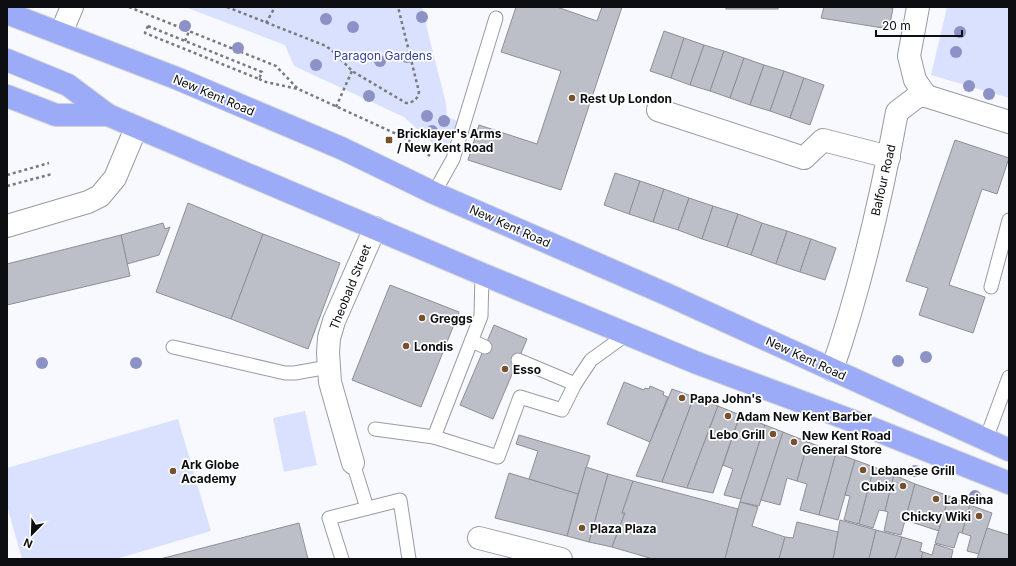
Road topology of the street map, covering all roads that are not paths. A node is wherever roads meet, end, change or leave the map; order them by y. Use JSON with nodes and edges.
{"nodes":[{"id":1,"x":72,"y":7,"type":"edge"},
{"id":2,"x":918,"y":7,"type":"edge"},
{"id":3,"x":7,"y":13,"type":"edge"},
{"id":4,"x":496,"y":18,"type":"dead end"},
{"id":5,"x":61,"y":33,"type":"junction"},
{"id":6,"x":7,"y":60,"type":"edge"},
{"id":7,"x":7,"y":96,"type":"edge"},
{"id":8,"x":926,"y":96,"type":"junction"},
{"id":9,"x":658,"y":110,"type":"dead end"},
{"id":10,"x":108,"y":115,"type":"junction"},
{"id":11,"x":1009,"y":122,"type":"edge"},
{"id":12,"x":136,"y":128,"type":"junction"},
{"id":13,"x":889,"y":157,"type":"junction"},
{"id":14,"x":434,"y":192,"type":"junction"},
{"id":15,"x":1009,"y":220,"type":"edge"},
{"id":16,"x":7,"y":226,"type":"edge"},
{"id":17,"x":375,"y":228,"type":"junction"},
{"id":18,"x":482,"y":274,"type":"junction"},
{"id":19,"x":991,"y":287,"type":"dead end"},
{"id":20,"x":627,"y":334,"type":"junction"},
{"id":21,"x":472,"y":341,"type":"junction"},
{"id":22,"x":173,"y":347,"type":"dead end"},
{"id":23,"x":485,"y":347,"type":"dead end"},
{"id":24,"x":518,"y":360,"type":"dead end"},
{"id":25,"x":328,"y":366,"type":"junction"},
{"id":26,"x":832,"y":370,"type":"junction"},
{"id":27,"x":1009,"y":377,"type":"edge"},
{"id":28,"x":575,"y":384,"type":"junction"},
{"id":29,"x":375,"y":430,"type":"dead end"},
{"id":30,"x":434,"y":437,"type":"junction"},
{"id":31,"x":986,"y":439,"type":"junction"},
{"id":32,"x":1009,"y":450,"type":"edge"},
{"id":33,"x":353,"y":463,"type":"joint"},
{"id":34,"x":1009,"y":483,"type":"edge"},
{"id":35,"x":367,"y":508,"type":"junction"},
{"id":36,"x":479,"y":538,"type":"dead end"},
{"id":37,"x":342,"y":559,"type":"edge"},
{"id":38,"x":409,"y":559,"type":"edge"},
{"id":39,"x":561,"y":559,"type":"edge"}],
"edges":[{"from":1,"to":5,"type":"street"},
{"from":2,"to":8,"type":"street"},
{"from":3,"to":5,"type":"highway","name":"New Kent Road"},
{"from":4,"to":14,"type":"lane"},
{"from":5,"to":14,"type":"highway","name":"New Kent Road"},
{"from":6,"to":10,"type":"highway"},
{"from":7,"to":10,"type":"highway"},
{"from":8,"to":11,"type":"street"},
{"from":8,"to":13,"type":"street","name":"Balfour Road"},
{"from":9,"to":13,"type":"street"},
{"from":10,"to":12,"type":"highway"},
{"from":12,"to":16,"type":"street"},
{"from":12,"to":17,"type":"highway"},
{"from":13,"to":26,"type":"street","name":"Balfour Road"},
{"from":14,"to":26,"type":"highway","name":"New Kent Road"},
{"from":15,"to":19,"type":"lane"},
{"from":17,"to":18,"type":"highway"},
{"from":17,"to":25,"type":"street","name":"Theobald Street"},
{"from":18,"to":20,"type":"highway"},
{"from":18,"to":21,"type":"lane"},
{"from":20,"to":28,"type":"lane"},
{"from":20,"to":34,"type":"highway"},
{"from":21,"to":23,"type":"lane"},
{"from":21,"to":30,"type":"lane"},
{"from":22,"to":25,"type":"lane"},
{"from":24,"to":28,"type":"lane"},
{"from":25,"to":33,"type":"street","name":"Theobald Street"},
{"from":26,"to":31,"type":"highway","name":"New Kent Road"},
{"from":27,"to":31,"type":"lane"},
{"from":28,"to":30,"type":"lane"},
{"from":29,"to":30,"type":"lane"},
{"from":31,"to":32,"type":"highway","name":"New Kent Road"},
{"from":33,"to":35,"type":"lane"},
{"from":35,"to":37,"type":"lane"},
{"from":35,"to":38,"type":"lane"},
{"from":36,"to":39,"type":"street"}]}
